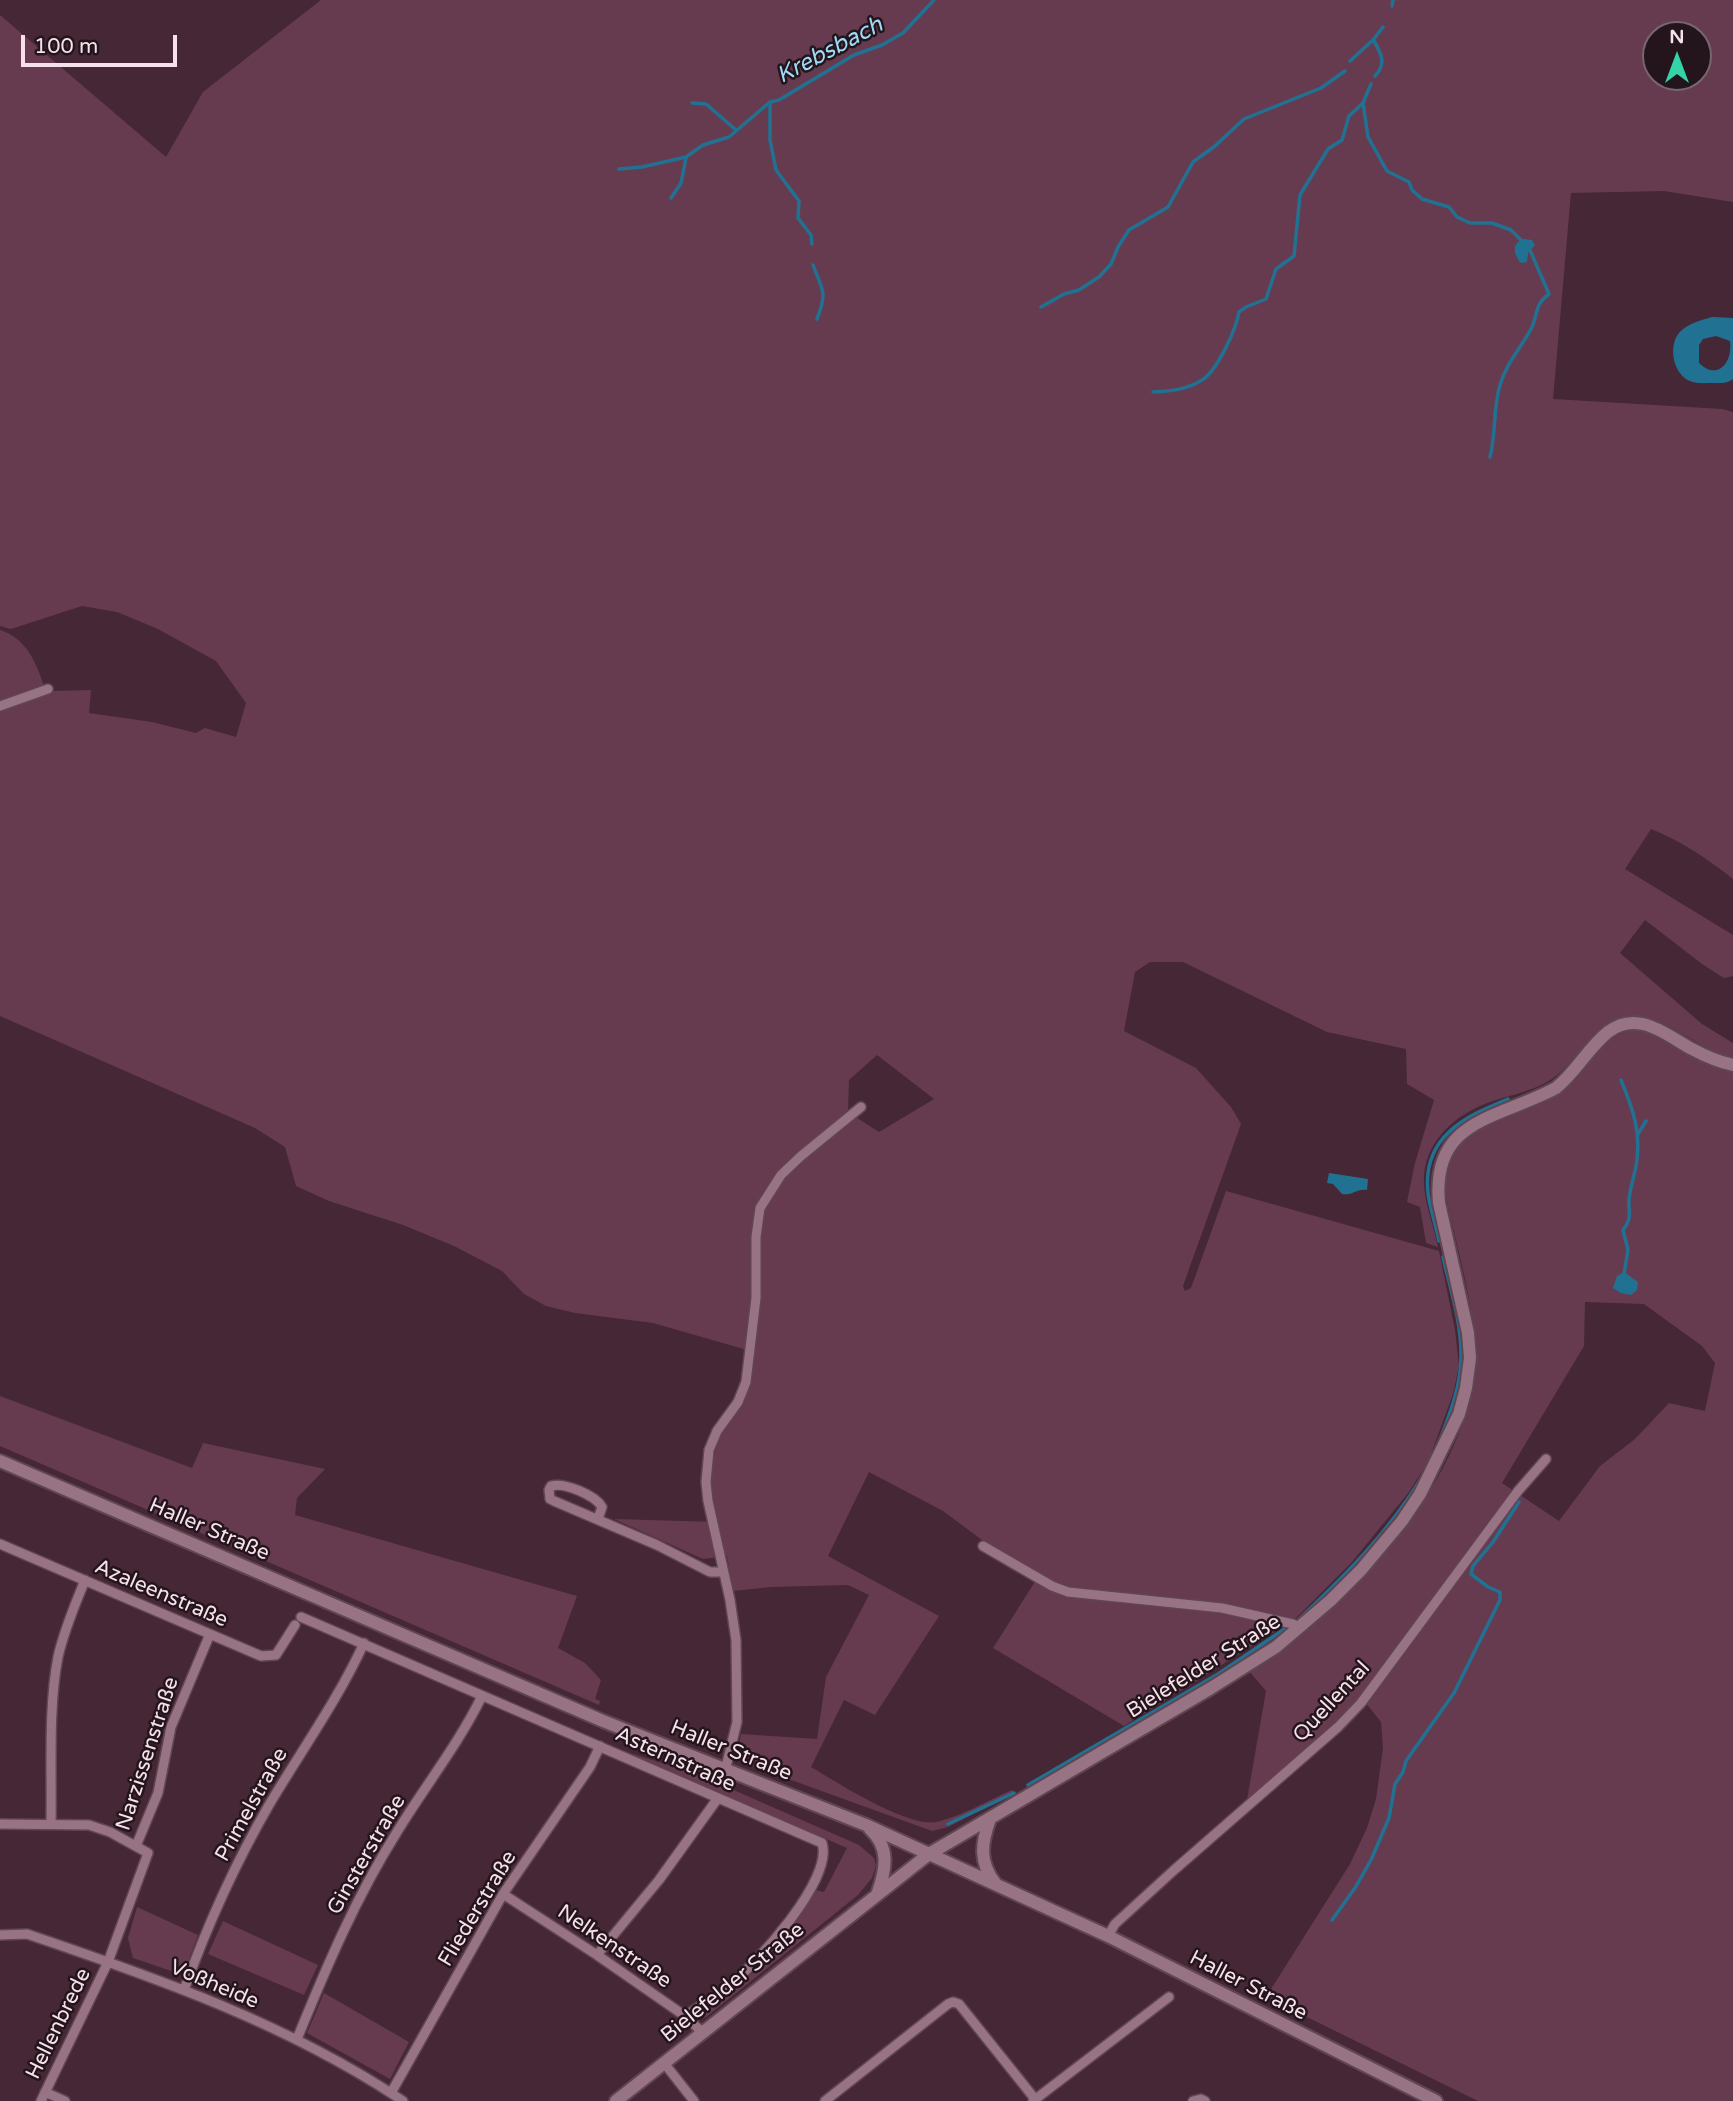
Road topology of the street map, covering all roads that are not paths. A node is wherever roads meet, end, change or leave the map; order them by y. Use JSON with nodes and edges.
{"nodes":[{"id":1,"x":48,"y":689,"type":"dead end"},
{"id":2,"x":0,"y":706,"type":"edge"},
{"id":3,"x":1733,"y":1065,"type":"edge"},
{"id":4,"x":861,"y":1107,"type":"dead end"},
{"id":5,"x":1546,"y":1459,"type":"dead end"},
{"id":6,"x":0,"y":1461,"type":"edge"},
{"id":7,"x":598,"y":1519,"type":"junction"},
{"id":8,"x":0,"y":1544,"type":"edge"},
{"id":9,"x":983,"y":1546,"type":"dead end"},
{"id":10,"x":723,"y":1573,"type":"junction"},
{"id":11,"x":85,"y":1580,"type":"junction"},
{"id":12,"x":298,"y":1621,"type":"joint"},
{"id":13,"x":1300,"y":1628,"type":"junction"},
{"id":14,"x":210,"y":1634,"type":"junction"},
{"id":15,"x":364,"y":1643,"type":"junction"},
{"id":16,"x":482,"y":1696,"type":"junction"},
{"id":17,"x":600,"y":1746,"type":"junction"},
{"id":18,"x":725,"y":1771,"type":"junction"},
{"id":19,"x":718,"y":1798,"type":"junction"},
{"id":20,"x":990,"y":1819,"type":"junction"},
{"id":21,"x":0,"y":1824,"type":"edge"},
{"id":22,"x":51,"y":1824,"type":"junction"},
{"id":23,"x":866,"y":1825,"type":"junction"},
{"id":24,"x":136,"y":1846,"type":"junction"},
{"id":25,"x":929,"y":1854,"type":"junction"},
{"id":26,"x":995,"y":1883,"type":"junction"},
{"id":27,"x":878,"y":1893,"type":"junction"},
{"id":28,"x":503,"y":1894,"type":"junction"},
{"id":29,"x":0,"y":1935,"type":"edge"},
{"id":30,"x":1108,"y":1936,"type":"junction"},
{"id":31,"x":597,"y":1955,"type":"junction"},
{"id":32,"x":108,"y":1962,"type":"junction"},
{"id":33,"x":184,"y":1990,"type":"junction"},
{"id":34,"x":1169,"y":1997,"type":"dead end"},
{"id":35,"x":685,"y":2016,"type":"junction"},
{"id":36,"x":702,"y":2032,"type":"junction"},
{"id":37,"x":297,"y":2039,"type":"junction"},
{"id":38,"x":664,"y":2063,"type":"junction"},
{"id":39,"x":45,"y":2092,"type":"junction"},
{"id":40,"x":391,"y":2093,"type":"junction"},
{"id":41,"x":1034,"y":2100,"type":"edge"},
{"id":42,"x":41,"y":2101,"type":"edge"},
{"id":43,"x":65,"y":2101,"type":"edge"},
{"id":44,"x":403,"y":2101,"type":"edge"},
{"id":45,"x":616,"y":2101,"type":"edge"},
{"id":46,"x":694,"y":2101,"type":"edge"},
{"id":47,"x":825,"y":2101,"type":"edge"},
{"id":48,"x":1193,"y":2101,"type":"edge"},
{"id":49,"x":1205,"y":2101,"type":"edge"},
{"id":50,"x":1436,"y":2101,"type":"edge"}],
"edges":[{"from":1,"to":2,"type":"street"},
{"from":3,"to":13,"type":"main road","name":"Bielefelder Straße"},
{"from":4,"to":10,"type":"street"},
{"from":5,"to":30,"type":"street","name":"Quellental"},
{"from":6,"to":18,"type":"main road","name":"Haller Straße"},
{"from":7,"to":7,"type":"street"},
{"from":7,"to":10,"type":"street"},
{"from":8,"to":11,"type":"street","name":"Azaleenstraße"},
{"from":9,"to":13,"type":"street"},
{"from":10,"to":18,"type":"street"},
{"from":11,"to":14,"type":"street","name":"Azaleenstraße"},
{"from":11,"to":22,"type":"street"},
{"from":12,"to":14,"type":"street","name":"Azaleenstraße"},
{"from":12,"to":15,"type":"street","name":"Asternstraße"},
{"from":13,"to":20,"type":"main road","name":"Bielefelder Straße"},
{"from":14,"to":24,"type":"street","name":"Narzissenstraße"},
{"from":15,"to":16,"type":"street","name":"Asternstraße"},
{"from":15,"to":33,"type":"street","name":"Primelstraße"},
{"from":16,"to":17,"type":"street","name":"Asternstraße"},
{"from":16,"to":37,"type":"street","name":"Ginsterstraße"},
{"from":17,"to":19,"type":"street","name":"Asternstraße"},
{"from":17,"to":28,"type":"street","name":"Fliederstraße"},
{"from":18,"to":23,"type":"main road","name":"Haller Straße"},
{"from":19,"to":31,"type":"street"},
{"from":19,"to":35,"type":"street","name":"Asternstraße"},
{"from":20,"to":25,"type":"main road","name":"Bielefelder Straße"},
{"from":20,"to":26,"type":"main road"},
{"from":21,"to":22,"type":"street"},
{"from":22,"to":24,"type":"street"},
{"from":23,"to":25,"type":"main road","name":"Haller Straße"},
{"from":23,"to":27,"type":"main road"},
{"from":24,"to":32,"type":"street","name":"Hellenbrede"},
{"from":25,"to":26,"type":"main road","name":"Haller Straße"},
{"from":25,"to":27,"type":"main road","name":"Bielefelder Straße"},
{"from":26,"to":30,"type":"main road","name":"Haller Straße"},
{"from":27,"to":36,"type":"main road","name":"Bielefelder Straße"},
{"from":28,"to":31,"type":"street","name":"Nelkenstraße"},
{"from":28,"to":40,"type":"street","name":"Fliederstraße"},
{"from":29,"to":32,"type":"street","name":"Voßheide"},
{"from":30,"to":50,"type":"main road","name":"Haller Straße"},
{"from":31,"to":35,"type":"street","name":"Nelkenstraße"},
{"from":32,"to":33,"type":"street","name":"Voßheide"},
{"from":32,"to":39,"type":"street","name":"Hellenbrede"},
{"from":33,"to":37,"type":"street","name":"Voßheide"},
{"from":34,"to":41,"type":"street"},
{"from":35,"to":36,"type":"street","name":"Nelkenstraße"},
{"from":36,"to":38,"type":"main road","name":"Bielefelder Straße"},
{"from":37,"to":40,"type":"street","name":"Voßheide"},
{"from":38,"to":45,"type":"main road","name":"Bielefelder Straße"},
{"from":38,"to":46,"type":"street"},
{"from":39,"to":42,"type":"street","name":"Hellenbrede"},
{"from":39,"to":43,"type":"street"},
{"from":40,"to":44,"type":"street","name":"Voßheide"},
{"from":41,"to":47,"type":"street"},
{"from":48,"to":49,"type":"street"}]}
